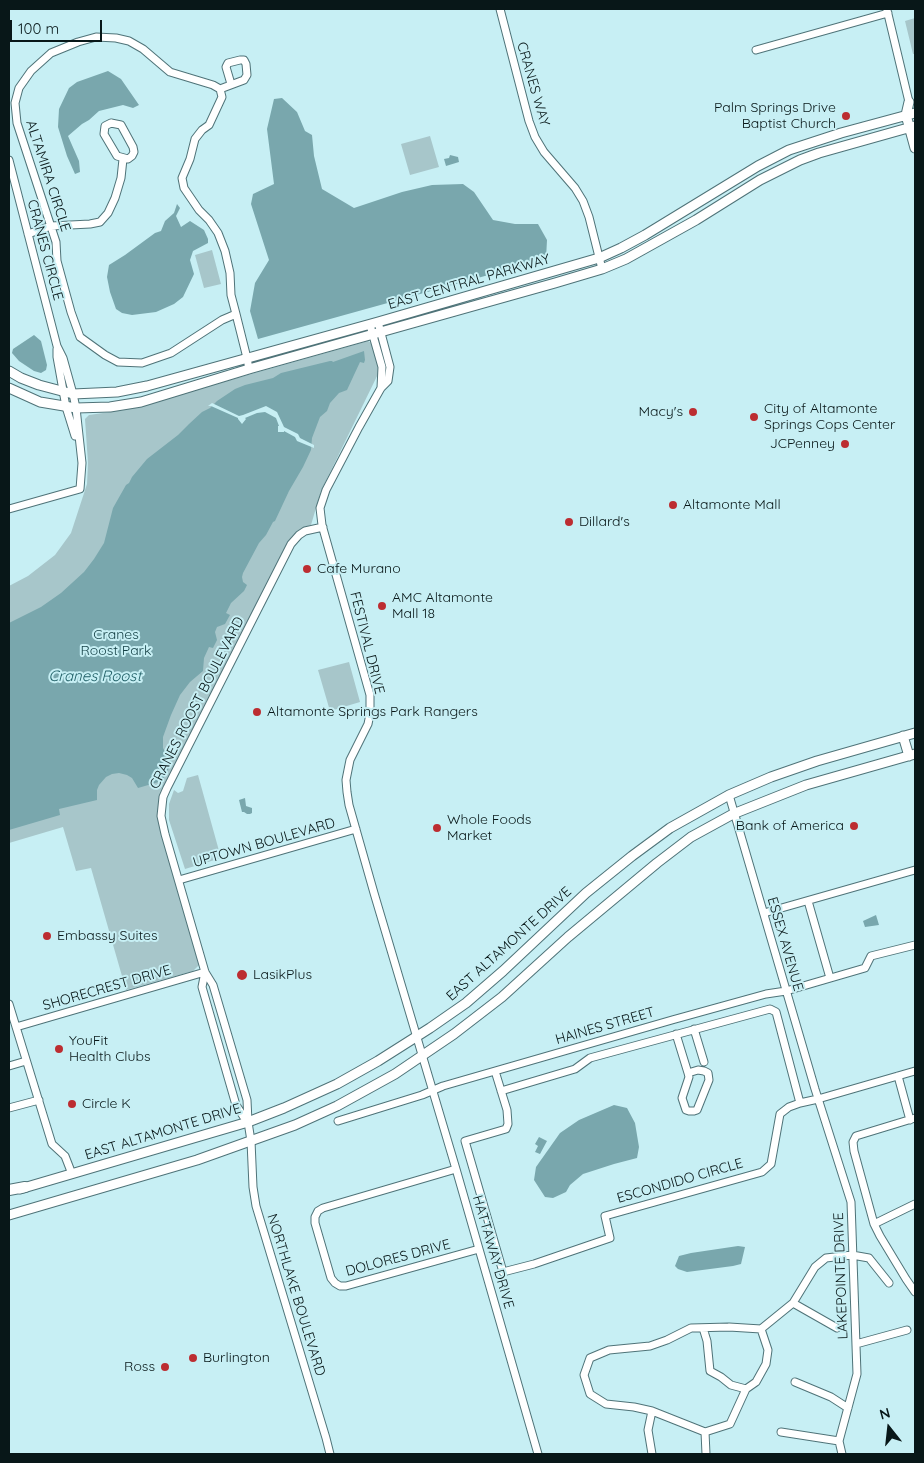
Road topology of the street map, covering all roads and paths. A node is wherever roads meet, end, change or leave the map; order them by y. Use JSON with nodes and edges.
{"nodes":[{"id":1,"x":500,"y":9,"type":"edge"},
{"id":2,"x":887,"y":11,"type":"edge"},
{"id":3,"x":756,"y":50,"type":"dead end"},
{"id":4,"x":231,"y":84,"type":"dead end"},
{"id":5,"x":220,"y":89,"type":"junction"},
{"id":6,"x":909,"y":102,"type":"joint"},
{"id":7,"x":912,"y":113,"type":"edge"},
{"id":8,"x":912,"y":127,"type":"edge"},
{"id":9,"x":915,"y":148,"type":"edge"},
{"id":10,"x":123,"y":159,"type":"junction"},
{"id":11,"x":9,"y":160,"type":"edge"},
{"id":12,"x":51,"y":226,"type":"junction"},
{"id":13,"x":28,"y":234,"type":"junction"},
{"id":14,"x":599,"y":258,"type":"junction"},
{"id":15,"x":602,"y":269,"type":"junction"},
{"id":16,"x":236,"y":314,"type":"junction"},
{"id":17,"x":374,"y":323,"type":"junction"},
{"id":18,"x":377,"y":333,"type":"junction"},
{"id":19,"x":247,"y":358,"type":"junction"},
{"id":20,"x":249,"y":368,"type":"junction"},
{"id":21,"x":9,"y":371,"type":"edge"},
{"id":22,"x":9,"y":388,"type":"edge"},
{"id":23,"x":68,"y":393,"type":"junction"},
{"id":24,"x":66,"y":407,"type":"junction"},
{"id":25,"x":76,"y":408,"type":"junction"},
{"id":26,"x":80,"y":448,"type":"junction"},
{"id":27,"x":9,"y":509,"type":"edge"},
{"id":28,"x":323,"y":527,"type":"junction"},
{"id":29,"x":915,"y":733,"type":"edge"},
{"id":30,"x":903,"y":736,"type":"junction"},
{"id":31,"x":912,"y":755,"type":"edge"},
{"id":32,"x":729,"y":795,"type":"junction"},
{"id":33,"x":733,"y":814,"type":"junction"},
{"id":34,"x":356,"y":829,"type":"junction"},
{"id":35,"x":915,"y":870,"type":"edge"},
{"id":36,"x":179,"y":880,"type":"junction"},
{"id":37,"x":808,"y":901,"type":"junction"},
{"id":38,"x":764,"y":914,"type":"junction"},
{"id":39,"x":915,"y":945,"type":"edge"},
{"id":40,"x":205,"y":972,"type":"junction"},
{"id":41,"x":830,"y":978,"type":"junction"},
{"id":42,"x":786,"y":991,"type":"junction"},
{"id":43,"x":9,"y":1004,"type":"edge"},
{"id":44,"x":16,"y":1027,"type":"junction"},
{"id":45,"x":694,"y":1029,"type":"junction"},
{"id":46,"x":676,"y":1034,"type":"junction"},
{"id":47,"x":416,"y":1037,"type":"junction"},
{"id":48,"x":422,"y":1056,"type":"junction"},
{"id":49,"x":26,"y":1061,"type":"junction"},
{"id":50,"x":704,"y":1062,"type":"dead end"},
{"id":51,"x":9,"y":1066,"type":"edge"},
{"id":52,"x":915,"y":1070,"type":"edge"},
{"id":53,"x":495,"y":1071,"type":"junction"},
{"id":54,"x":688,"y":1073,"type":"junction"},
{"id":55,"x":898,"y":1076,"type":"junction"},
{"id":56,"x":433,"y":1090,"type":"junction"},
{"id":57,"x":501,"y":1091,"type":"junction"},
{"id":58,"x":818,"y":1099,"type":"junction"},
{"id":59,"x":39,"y":1100,"type":"junction"},
{"id":60,"x":800,"y":1103,"type":"junction"},
{"id":61,"x":9,"y":1108,"type":"edge"},
{"id":62,"x":913,"y":1119,"type":"edge"},
{"id":63,"x":338,"y":1120,"type":"dead end"},
{"id":64,"x":248,"y":1122,"type":"junction"},
{"id":65,"x":251,"y":1141,"type":"junction"},
{"id":66,"x":456,"y":1169,"type":"junction"},
{"id":67,"x":72,"y":1174,"type":"junction"},
{"id":68,"x":25,"y":1187,"type":"joint"},
{"id":69,"x":9,"y":1191,"type":"edge"},
{"id":70,"x":915,"y":1204,"type":"edge"},
{"id":71,"x":9,"y":1215,"type":"edge"},
{"id":72,"x":874,"y":1224,"type":"junction"},
{"id":73,"x":479,"y":1249,"type":"junction"},
{"id":74,"x":852,"y":1255,"type":"junction"},
{"id":75,"x":889,"y":1283,"type":"dead end"},
{"id":76,"x":915,"y":1292,"type":"edge"},
{"id":77,"x":793,"y":1303,"type":"junction"},
{"id":78,"x":703,"y":1328,"type":"junction"},
{"id":79,"x":837,"y":1328,"type":"dead end"},
{"id":80,"x":761,"y":1329,"type":"junction"},
{"id":81,"x":907,"y":1330,"type":"dead end"},
{"id":82,"x":856,"y":1344,"type":"junction"},
{"id":83,"x":795,"y":1382,"type":"dead end"},
{"id":84,"x":746,"y":1389,"type":"junction"},
{"id":85,"x":848,"y":1408,"type":"junction"},
{"id":86,"x":652,"y":1411,"type":"junction"},
{"id":87,"x":705,"y":1432,"type":"junction"},
{"id":88,"x":781,"y":1432,"type":"dead end"},
{"id":89,"x":839,"y":1441,"type":"junction"},
{"id":90,"x":330,"y":1454,"type":"edge"},
{"id":91,"x":538,"y":1454,"type":"edge"},
{"id":92,"x":652,"y":1454,"type":"edge"},
{"id":93,"x":706,"y":1454,"type":"edge"},
{"id":94,"x":842,"y":1454,"type":"edge"}],
"edges":[{"from":1,"to":14,"type":"street","name":"CRANES WAY"},
{"from":2,"to":3,"type":"street"},
{"from":2,"to":6,"type":"street"},
{"from":4,"to":5,"type":"street"},
{"from":5,"to":12,"type":"street","name":"ALTAMIRA CIRCLE"},
{"from":5,"to":16,"type":"street"},
{"from":6,"to":7,"type":"main road"},
{"from":7,"to":8,"type":"main road"},
{"from":7,"to":14,"type":"main road","name":"EAST CENTRAL PARKWAY"},
{"from":8,"to":9,"type":"main road"},
{"from":8,"to":15,"type":"main road","name":"EAST CENTRAL PARKWAY"},
{"from":10,"to":10,"type":"street"},
{"from":10,"to":12,"type":"street"},
{"from":11,"to":13,"type":"street","name":"CRANES CIRCLE"},
{"from":12,"to":13,"type":"street"},
{"from":12,"to":16,"type":"street","name":"ALTAMIRA CIRCLE"},
{"from":13,"to":23,"type":"street","name":"CRANES CIRCLE"},
{"from":14,"to":15,"type":"street","name":"CRANES WAY"},
{"from":14,"to":17,"type":"main road","name":"EAST CENTRAL PARKWAY"},
{"from":15,"to":18,"type":"main road","name":"EAST CENTRAL PARKWAY"},
{"from":16,"to":19,"type":"street"},
{"from":17,"to":18,"type":"street","name":"FESTIVAL DRIVE"},
{"from":17,"to":19,"type":"main road","name":"EAST CENTRAL PARKWAY"},
{"from":18,"to":20,"type":"main road","name":"EAST CENTRAL PARKWAY"},
{"from":18,"to":28,"type":"street","name":"FESTIVAL DRIVE"},
{"from":19,"to":20,"type":"street"},
{"from":19,"to":23,"type":"main road","name":"EAST CENTRAL PARKWAY"},
{"from":20,"to":25,"type":"main road","name":"EAST CENTRAL PARKWAY"},
{"from":21,"to":23,"type":"main road","name":"EAST CENTRAL PARKWAY"},
{"from":22,"to":24,"type":"main road","name":"EAST CENTRAL PARKWAY"},
{"from":23,"to":24,"type":"street","name":"CRANES CIRCLE"},
{"from":23,"to":25,"type":"street","name":"CRANES CIRCLE"},
{"from":24,"to":25,"type":"main road","name":"EAST CENTRAL PARKWAY"},
{"from":24,"to":26,"type":"street","name":"CRANES CIRCLE"},
{"from":25,"to":26,"type":"street","name":"CRANES CIRCLE"},
{"from":26,"to":27,"type":"street"},
{"from":28,"to":34,"type":"street","name":"FESTIVAL DRIVE"},
{"from":28,"to":36,"type":"street","name":"CRANES ROOST BOULEVARD"},
{"from":29,"to":30,"type":"main road","name":"EAST ALTAMONTE DRIVE"},
{"from":30,"to":31,"type":"main road"},
{"from":30,"to":32,"type":"main road","name":"EAST ALTAMONTE DRIVE"},
{"from":31,"to":33,"type":"main road"},
{"from":32,"to":33,"type":"street","name":"ESSEX AVENUE"},
{"from":32,"to":47,"type":"main road","name":"EAST ALTAMONTE DRIVE"},
{"from":33,"to":38,"type":"street","name":"ESSEX AVENUE"},
{"from":33,"to":48,"type":"main road"},
{"from":34,"to":36,"type":"street","name":"UPTOWN BOULEVARD"},
{"from":34,"to":47,"type":"street","name":"FESTIVAL DRIVE"},
{"from":35,"to":37,"type":"street"},
{"from":36,"to":40,"type":"street","name":"CRANES ROOST BOULEVARD"},
{"from":37,"to":38,"type":"street"},
{"from":37,"to":41,"type":"street"},
{"from":38,"to":42,"type":"street","name":"ESSEX AVENUE"},
{"from":39,"to":41,"type":"street","name":"HAINES STREET"},
{"from":40,"to":44,"type":"street","name":"SHORECREST DRIVE"},
{"from":40,"to":64,"type":"street","name":"CRANES ROOST BOULEVARD"},
{"from":40,"to":64,"type":"street","name":"CRANES ROOST BOULEVARD"},
{"from":41,"to":42,"type":"street","name":"HAINES STREET"},
{"from":42,"to":53,"type":"street","name":"HAINES STREET"},
{"from":42,"to":58,"type":"street","name":"ESSEX AVENUE"},
{"from":43,"to":44,"type":"street"},
{"from":44,"to":49,"type":"street"},
{"from":45,"to":46,"type":"street"},
{"from":45,"to":50,"type":"street"},
{"from":45,"to":60,"type":"street"},
{"from":46,"to":54,"type":"street"},
{"from":46,"to":57,"type":"street"},
{"from":47,"to":48,"type":"street","name":"FESTIVAL DRIVE"},
{"from":47,"to":64,"type":"main road","name":"EAST ALTAMONTE DRIVE"},
{"from":48,"to":56,"type":"street","name":"HATTAWAY DRIVE"},
{"from":48,"to":65,"type":"main road"},
{"from":49,"to":51,"type":"street"},
{"from":49,"to":59,"type":"street"},
{"from":52,"to":55,"type":"street","name":"ESCONDIDO CIRCLE"},
{"from":53,"to":56,"type":"street","name":"HAINES STREET"},
{"from":53,"to":57,"type":"street","name":"ESCONDIDO CIRCLE"},
{"from":54,"to":54,"type":"street"},
{"from":55,"to":58,"type":"street","name":"ESCONDIDO CIRCLE"},
{"from":55,"to":62,"type":"street"},
{"from":56,"to":63,"type":"street","name":"HAINES STREET"},
{"from":56,"to":66,"type":"street","name":"HATTAWAY DRIVE"},
{"from":57,"to":60,"type":"street","name":"ESCONDIDO CIRCLE"},
{"from":58,"to":60,"type":"street","name":"ESCONDIDO CIRCLE"},
{"from":58,"to":74,"type":"street","name":"LAKEPOINTE DRIVE"},
{"from":59,"to":61,"type":"street"},
{"from":59,"to":67,"type":"street"},
{"from":62,"to":72,"type":"street"},
{"from":64,"to":65,"type":"street","name":"CRANES ROOST BOULEVARD"},
{"from":64,"to":67,"type":"main road","name":"EAST ALTAMONTE DRIVE"},
{"from":65,"to":71,"type":"main road"},
{"from":65,"to":90,"type":"street","name":"NORTHLAKE BOULEVARD"},
{"from":66,"to":73,"type":"street","name":"HATTAWAY DRIVE"},
{"from":66,"to":73,"type":"street","name":"DOLORES DRIVE"},
{"from":67,"to":68,"type":"main road","name":"EAST ALTAMONTE DRIVE"},
{"from":68,"to":69,"type":"highway"},
{"from":70,"to":72,"type":"street"},
{"from":72,"to":76,"type":"street"},
{"from":73,"to":91,"type":"street","name":"HATTAWAY DRIVE"},
{"from":74,"to":75,"type":"street"},
{"from":74,"to":77,"type":"street"},
{"from":74,"to":82,"type":"street","name":"LAKEPOINTE DRIVE"},
{"from":77,"to":79,"type":"street"},
{"from":77,"to":80,"type":"street"},
{"from":78,"to":80,"type":"street"},
{"from":78,"to":84,"type":"street"},
{"from":78,"to":86,"type":"street"},
{"from":80,"to":84,"type":"street"},
{"from":81,"to":82,"type":"street"},
{"from":82,"to":85,"type":"street","name":"LAKEPOINTE DRIVE"},
{"from":83,"to":85,"type":"street"},
{"from":84,"to":87,"type":"street"},
{"from":85,"to":89,"type":"street","name":"LAKEPOINTE DRIVE"},
{"from":86,"to":87,"type":"street"},
{"from":86,"to":92,"type":"street"},
{"from":87,"to":93,"type":"street"},
{"from":88,"to":89,"type":"street"},
{"from":89,"to":94,"type":"street","name":"LAKEPOINTE DRIVE"}]}
